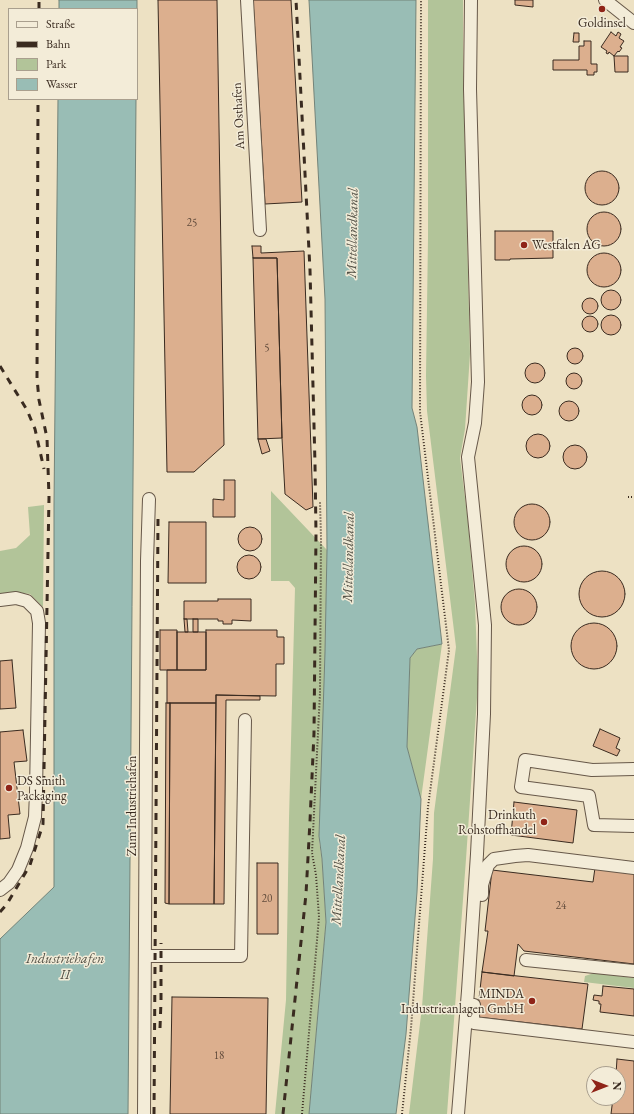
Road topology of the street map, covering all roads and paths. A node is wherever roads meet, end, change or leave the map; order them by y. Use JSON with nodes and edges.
{"nodes":[{"id":1,"x":246,"y":0,"type":"edge"},
{"id":2,"x":422,"y":0,"type":"edge"},
{"id":3,"x":471,"y":0,"type":"edge"},
{"id":4,"x":605,"y":0,"type":"edge"},
{"id":5,"x":634,"y":23,"type":"edge"},
{"id":6,"x":260,"y":230,"type":"dead end"},
{"id":7,"x":628,"y":496,"type":"dead end"},
{"id":8,"x":634,"y":498,"type":"edge"},
{"id":9,"x":149,"y":499,"type":"dead end"},
{"id":10,"x":320,"y":502,"type":"dead end"},
{"id":11,"x":0,"y":600,"type":"edge"},
{"id":12,"x":245,"y":720,"type":"dead end"},
{"id":13,"x":634,"y":769,"type":"edge"},
{"id":14,"x":634,"y":826,"type":"edge"},
{"id":15,"x":634,"y":868,"type":"edge"},
{"id":16,"x":0,"y":890,"type":"edge"},
{"id":17,"x":145,"y":956,"type":"junction"},
{"id":18,"x":526,"y":960,"type":"dead end"},
{"id":19,"x":634,"y":971,"type":"edge"},
{"id":20,"x":634,"y":1042,"type":"edge"},
{"id":21,"x":144,"y":1114,"type":"edge"},
{"id":22,"x":302,"y":1114,"type":"edge"},
{"id":23,"x":402,"y":1114,"type":"edge"},
{"id":24,"x":458,"y":1114,"type":"edge"}],
"edges":[{"from":1,"to":6,"type":"street","name":"Am Osthafen"},
{"from":2,"to":23,"type":"path"},
{"from":3,"to":24,"type":"street"},
{"from":4,"to":5,"type":"street"},
{"from":7,"to":8,"type":"path"},
{"from":9,"to":17,"type":"street","name":"Zum Industriehafen"},
{"from":10,"to":22,"type":"path"},
{"from":11,"to":16,"type":"street"},
{"from":12,"to":17,"type":"street"},
{"from":13,"to":14,"type":"street"},
{"from":15,"to":20,"type":"street"},
{"from":17,"to":21,"type":"street","name":"Zum Industriehafen"},
{"from":18,"to":19,"type":"street"}]}
